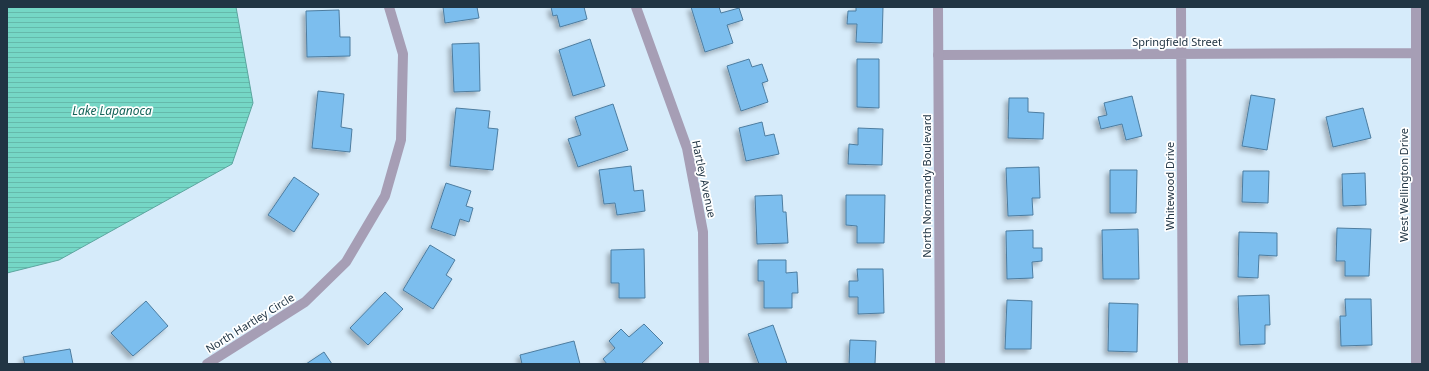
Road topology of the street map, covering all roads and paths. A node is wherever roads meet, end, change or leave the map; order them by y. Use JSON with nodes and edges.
{"nodes":[{"id":1,"x":389,"y":7,"type":"edge"},
{"id":2,"x":636,"y":7,"type":"edge"},
{"id":3,"x":938,"y":7,"type":"edge"},
{"id":4,"x":1181,"y":7,"type":"edge"},
{"id":5,"x":1416,"y":7,"type":"edge"},
{"id":6,"x":1417,"y":53,"type":"junction"},
{"id":7,"x":1181,"y":54,"type":"junction"},
{"id":8,"x":938,"y":55,"type":"junction"},
{"id":9,"x":207,"y":364,"type":"edge"},
{"id":10,"x":704,"y":364,"type":"edge"},
{"id":11,"x":940,"y":364,"type":"edge"},
{"id":12,"x":1183,"y":364,"type":"edge"},
{"id":13,"x":1416,"y":364,"type":"edge"}],
"edges":[{"from":1,"to":9,"type":"street","name":"North Hartley Circle"},
{"from":2,"to":10,"type":"street","name":"Hartley Avenue"},
{"from":3,"to":8,"type":"street","name":"North Normandy Boulevard"},
{"from":4,"to":7,"type":"street","name":"Whitewood Drive"},
{"from":5,"to":6,"type":"street","name":"West Wellington Drive"},
{"from":6,"to":7,"type":"street","name":"Springfield Street"},
{"from":6,"to":13,"type":"street","name":"West Wellington Drive"},
{"from":7,"to":8,"type":"street","name":"Springfield Street"},
{"from":7,"to":12,"type":"street","name":"Whitewood Drive"},
{"from":8,"to":11,"type":"street","name":"North Normandy Boulevard"}]}
